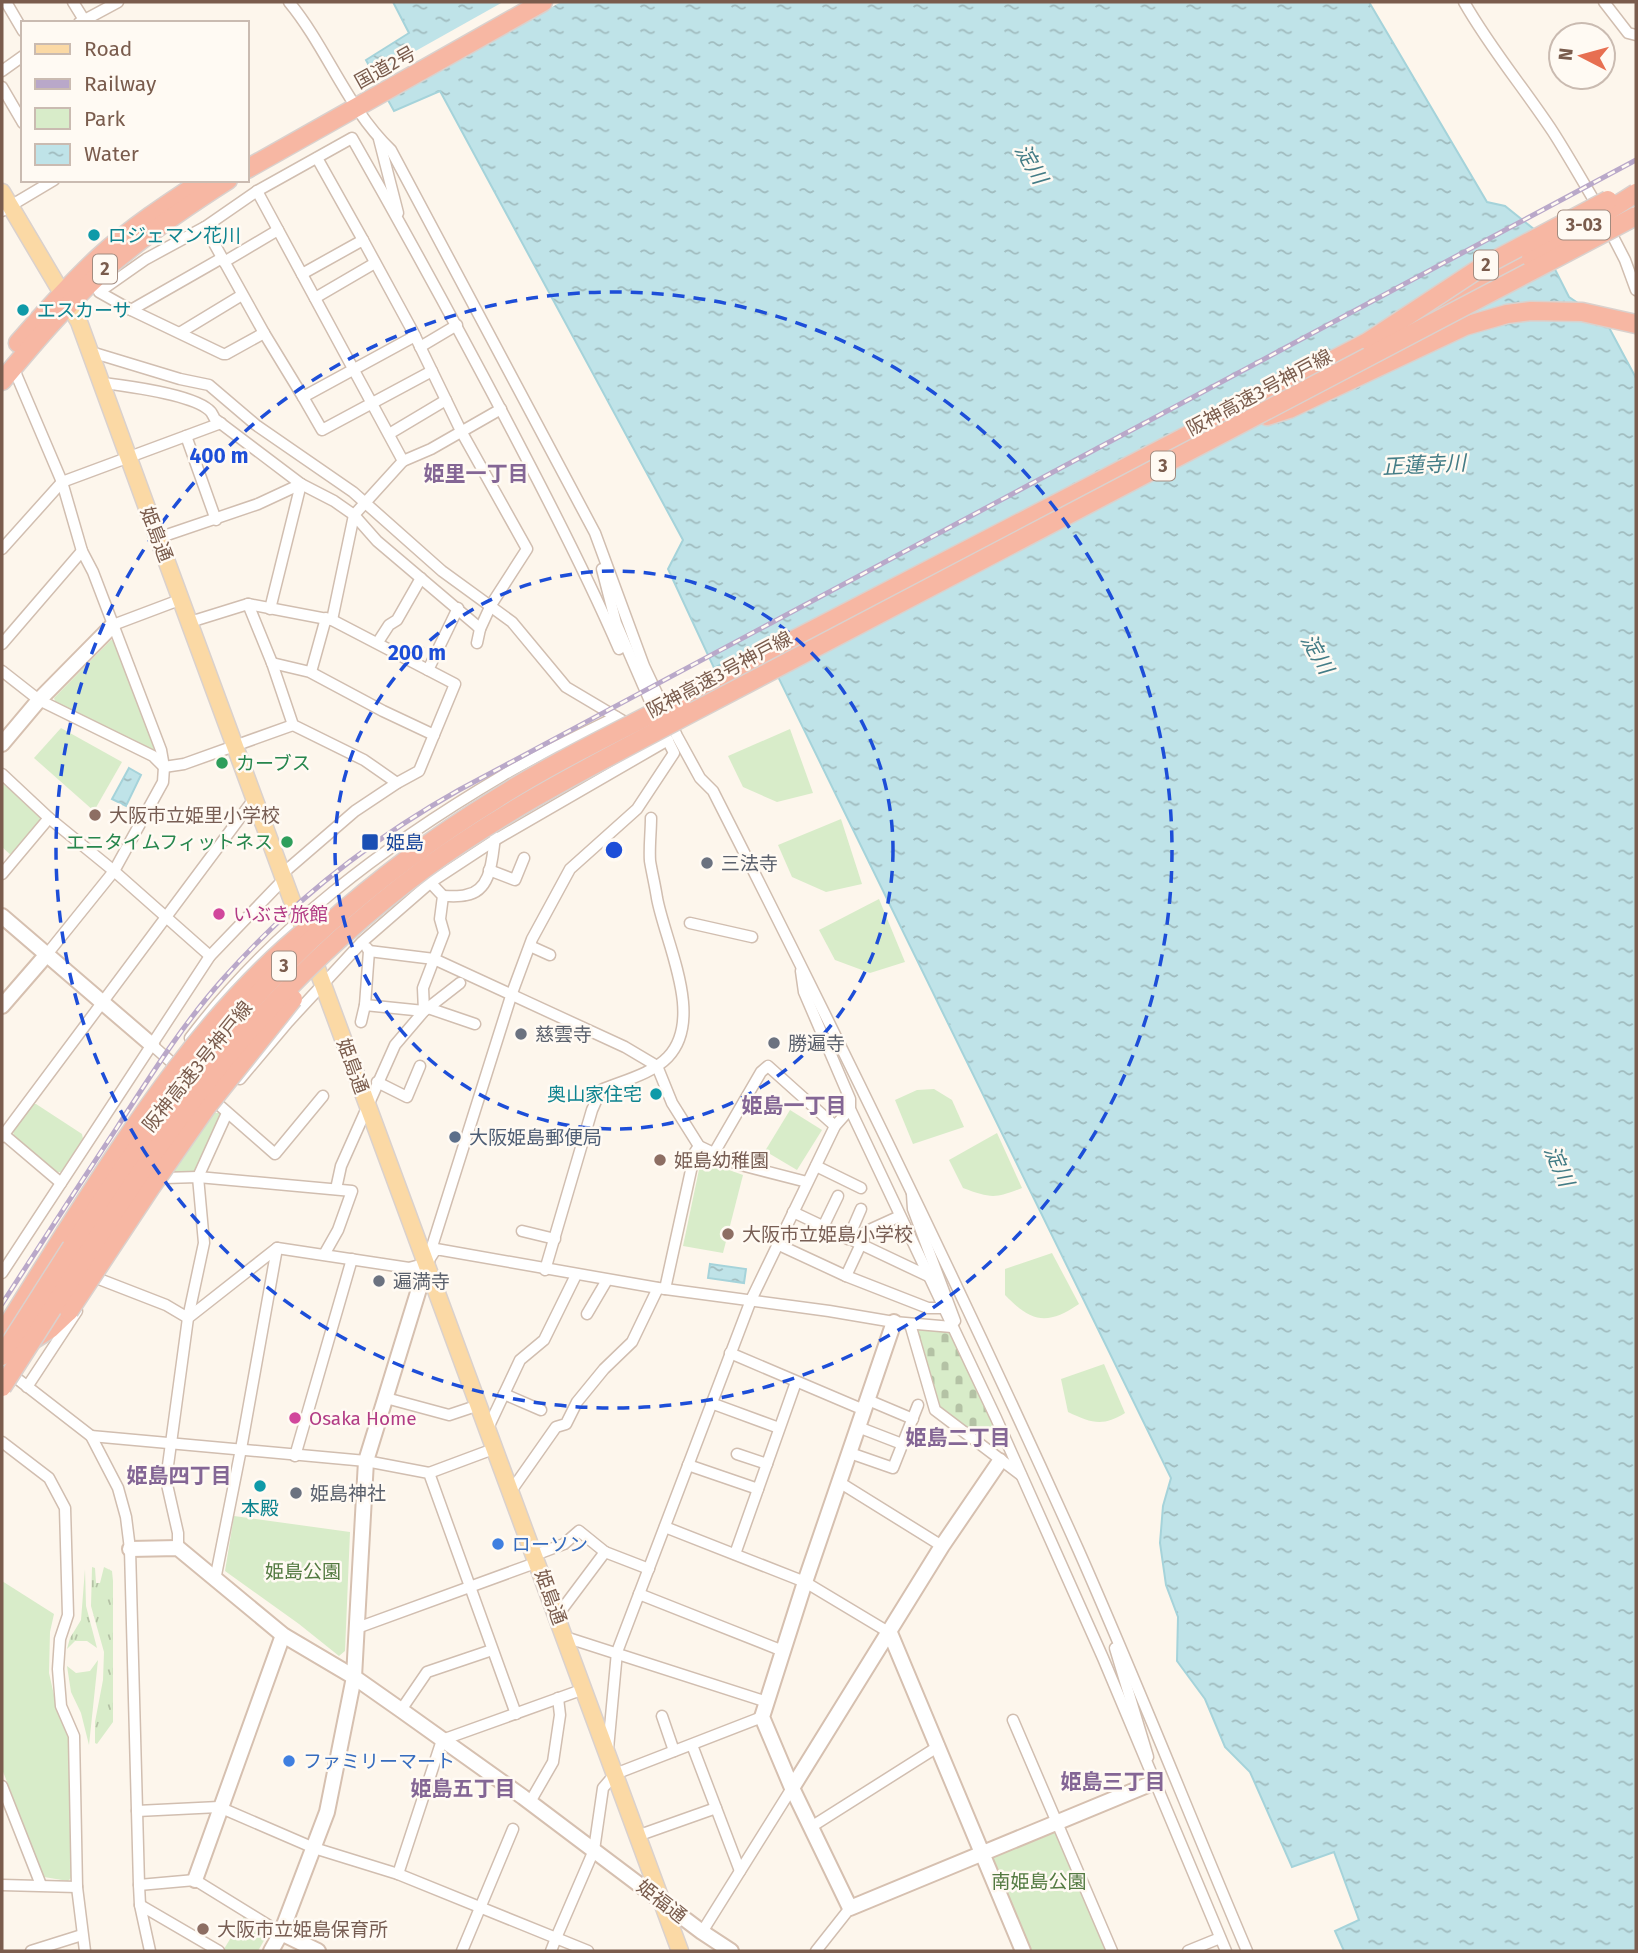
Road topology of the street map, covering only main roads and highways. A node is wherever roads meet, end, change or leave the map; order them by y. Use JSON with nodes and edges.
{"nodes":[{"id":1,"x":521,"y":2,"type":"edge"},
{"id":2,"x":543,"y":2,"type":"edge"},
{"id":3,"x":357,"y":100,"type":"junction"},
{"id":4,"x":248,"y":155,"type":"edge"},
{"id":5,"x":248,"y":168,"type":"edge"},
{"id":6,"x":198,"y":182,"type":"edge"},
{"id":7,"x":225,"y":182,"type":"edge"},
{"id":8,"x":1636,"y":183,"type":"edge"},
{"id":9,"x":1636,"y":193,"type":"edge"},
{"id":10,"x":1636,"y":202,"type":"edge"},
{"id":11,"x":4,"y":203,"type":"edge"},
{"id":12,"x":1636,"y":216,"type":"edge"},
{"id":13,"x":1636,"y":227,"type":"edge"},
{"id":14,"x":1532,"y":265,"type":"junction"},
{"id":15,"x":65,"y":299,"type":"junction"},
{"id":16,"x":1636,"y":324,"type":"edge"},
{"id":17,"x":1369,"y":341,"type":"junction"},
{"id":18,"x":6,"y":370,"type":"edge"},
{"id":19,"x":1241,"y":426,"type":"junction"},
{"id":20,"x":497,"y":798,"type":"junction"},
{"id":21,"x":381,"y":904,"type":"junction"},
{"id":22,"x":2,"y":1334,"type":"edge"},
{"id":23,"x":2,"y":1354,"type":"edge"},
{"id":24,"x":2,"y":1387,"type":"edge"},
{"id":25,"x":680,"y":1951,"type":"edge"}],
"edges":[{"from":1,"to":3,"type":"highway","name":"国道2号"},
{"from":2,"to":3,"type":"highway","name":"国道2号"},
{"from":3,"to":4,"type":"highway","name":"国道2号"},
{"from":3,"to":5,"type":"highway","name":"国道2号"},
{"from":6,"to":15,"type":"highway","number":"2"},
{"from":7,"to":15,"type":"highway","number":"2"},
{"from":8,"to":17,"type":"highway","number":"2","bridge":true},
{"from":9,"to":14,"type":"highway","number":"3-03","bridge":true},
{"from":10,"to":14,"type":"highway","name":"阪神高速3号神戸線","number":"3","bridge":true},
{"from":11,"to":15,"type":"main road","name":"姫島通"},
{"from":12,"to":14,"type":"highway","name":"阪神高速3号神戸線","number":"3","bridge":true},
{"from":13,"to":14,"type":"highway","bridge":true},
{"from":14,"to":17,"type":"highway","name":"阪神高速3号神戸線","number":"3","bridge":true},
{"from":14,"to":19,"type":"highway","name":"阪神高速3号神戸線","number":"3","bridge":true},
{"from":15,"to":18,"type":"highway","number":"2"},
{"from":15,"to":25,"type":"main road","name":"姫島通"},
{"from":16,"to":19,"type":"highway","bridge":true},
{"from":17,"to":20,"type":"highway","name":"阪神高速3号神戸線","number":"3","bridge":true},
{"from":19,"to":21,"type":"highway","name":"阪神高速3号神戸線","number":"3","bridge":true},
{"from":20,"to":22,"type":"highway","number":"3","bridge":true},
{"from":20,"to":23,"type":"highway","name":"阪神高速3号神戸線","number":"3","bridge":true},
{"from":21,"to":23,"type":"highway","number":"3","bridge":true},
{"from":21,"to":24,"type":"highway","name":"阪神高速3号神戸線","number":"3","bridge":true}]}
